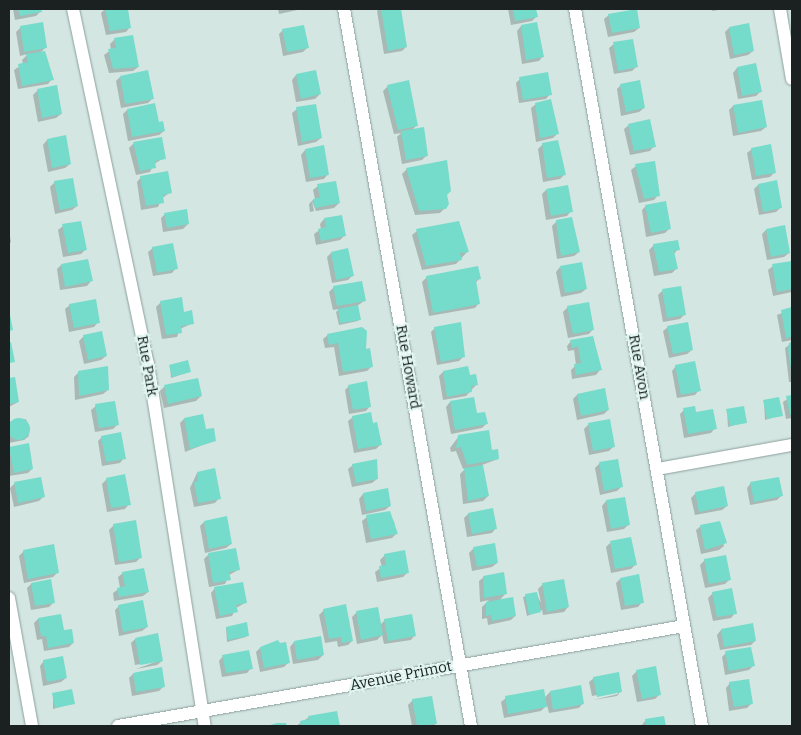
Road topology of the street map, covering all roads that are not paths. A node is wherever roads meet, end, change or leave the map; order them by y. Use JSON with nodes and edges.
{"nodes":[{"id":1,"x":73,"y":9,"type":"edge"},
{"id":2,"x":344,"y":9,"type":"edge"},
{"id":3,"x":575,"y":9,"type":"edge"},
{"id":4,"x":780,"y":9,"type":"edge"},
{"id":5,"x":792,"y":79,"type":"edge"},
{"id":6,"x":792,"y":445,"type":"edge"},
{"id":7,"x":657,"y":469,"type":"junction"},
{"id":8,"x":9,"y":598,"type":"edge"},
{"id":9,"x":684,"y":626,"type":"junction"},
{"id":10,"x":460,"y":665,"type":"junction"},
{"id":11,"x":203,"y":713,"type":"junction"},
{"id":12,"x":32,"y":726,"type":"edge"},
{"id":13,"x":118,"y":726,"type":"edge"},
{"id":14,"x":205,"y":726,"type":"edge"},
{"id":15,"x":471,"y":726,"type":"edge"},
{"id":16,"x":702,"y":726,"type":"edge"}],
"edges":[{"from":1,"to":11,"type":"street","name":"Rue Park"},
{"from":2,"to":10,"type":"street","name":"Rue Howard"},
{"from":3,"to":7,"type":"street","name":"Rue Avon"},
{"from":4,"to":5,"type":"street"},
{"from":6,"to":7,"type":"street"},
{"from":7,"to":9,"type":"street","name":"Rue Avon"},
{"from":8,"to":12,"type":"street"},
{"from":9,"to":10,"type":"street","name":"Avenue Primot"},
{"from":9,"to":16,"type":"street","name":"Rue Avon"},
{"from":10,"to":11,"type":"street","name":"Avenue Primot"},
{"from":10,"to":15,"type":"street","name":"Rue Howard"},
{"from":11,"to":13,"type":"street","name":"Avenue Primot"},
{"from":11,"to":14,"type":"street","name":"Rue Park"}]}
